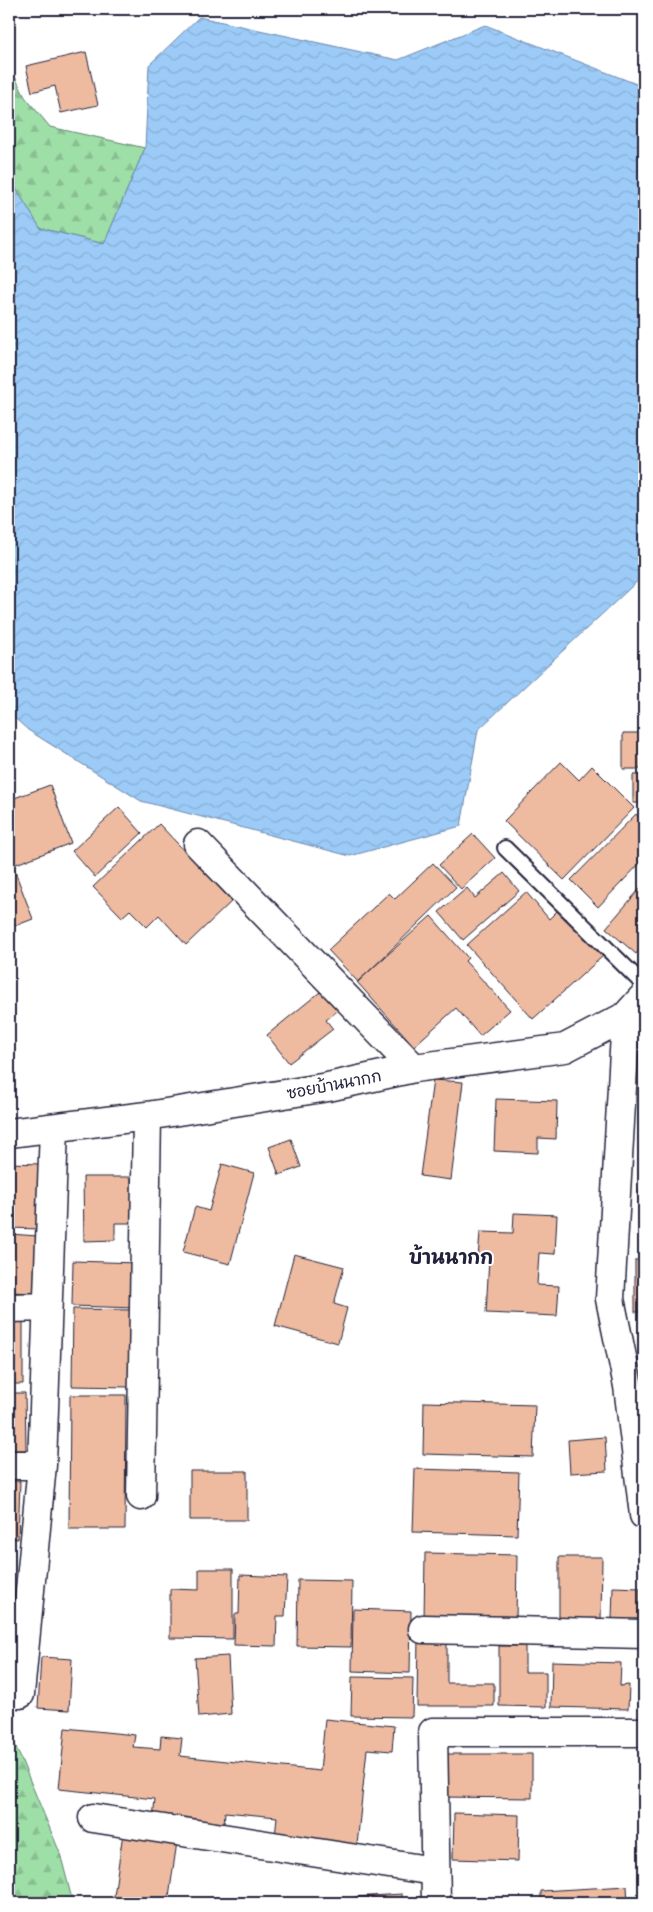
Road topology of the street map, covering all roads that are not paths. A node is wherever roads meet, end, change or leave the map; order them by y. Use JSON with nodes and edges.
{"nodes":[{"id":1,"x":198,"y":844,"type":"dead end"},
{"id":2,"x":504,"y":848,"type":"dead end"},
{"id":3,"x":644,"y":985,"type":"edge"},
{"id":4,"x":644,"y":996,"type":"edge"},
{"id":5,"x":626,"y":1016,"type":"junction"},
{"id":6,"x":414,"y":1068,"type":"junction"},
{"id":7,"x":147,"y":1116,"type":"junction"},
{"id":8,"x":54,"y":1128,"type":"junction"},
{"id":9,"x":9,"y":1133,"type":"edge"},
{"id":10,"x":47,"y":1307,"type":"junction"},
{"id":11,"x":9,"y":1308,"type":"edge"},
{"id":12,"x":636,"y":1386,"type":"edge"},
{"id":13,"x":9,"y":1465,"type":"edge"},
{"id":14,"x":42,"y":1466,"type":"junction"},
{"id":15,"x":140,"y":1496,"type":"dead end"},
{"id":16,"x":644,"y":1515,"type":"edge"},
{"id":17,"x":423,"y":1629,"type":"dead end"},
{"id":18,"x":644,"y":1634,"type":"edge"},
{"id":19,"x":20,"y":1694,"type":"dead end"},
{"id":20,"x":644,"y":1732,"type":"edge"},
{"id":21,"x":93,"y":1818,"type":"dead end"},
{"id":22,"x":434,"y":1871,"type":"junction"},
{"id":23,"x":436,"y":1903,"type":"edge"}],
"edges":[{"from":1,"to":6,"type":"street"},
{"from":2,"to":3,"type":"lane"},
{"from":4,"to":5,"type":"street","name":"ซอยบ้านนากก"},
{"from":5,"to":6,"type":"street","name":"ซอยบ้านนากก"},
{"from":5,"to":12,"type":"street"},
{"from":6,"to":7,"type":"street","name":"ซอยบ้านนากก"},
{"from":7,"to":8,"type":"street","name":"ซอยบ้านนากก"},
{"from":7,"to":15,"type":"street"},
{"from":8,"to":9,"type":"street","name":"ซอยบ้านนากก"},
{"from":8,"to":10,"type":"street"},
{"from":10,"to":11,"type":"street"},
{"from":10,"to":14,"type":"street"},
{"from":12,"to":16,"type":"street"},
{"from":13,"to":14,"type":"street"},
{"from":14,"to":19,"type":"street"},
{"from":17,"to":18,"type":"street"},
{"from":20,"to":22,"type":"street"},
{"from":21,"to":22,"type":"street"},
{"from":22,"to":23,"type":"street"}]}
